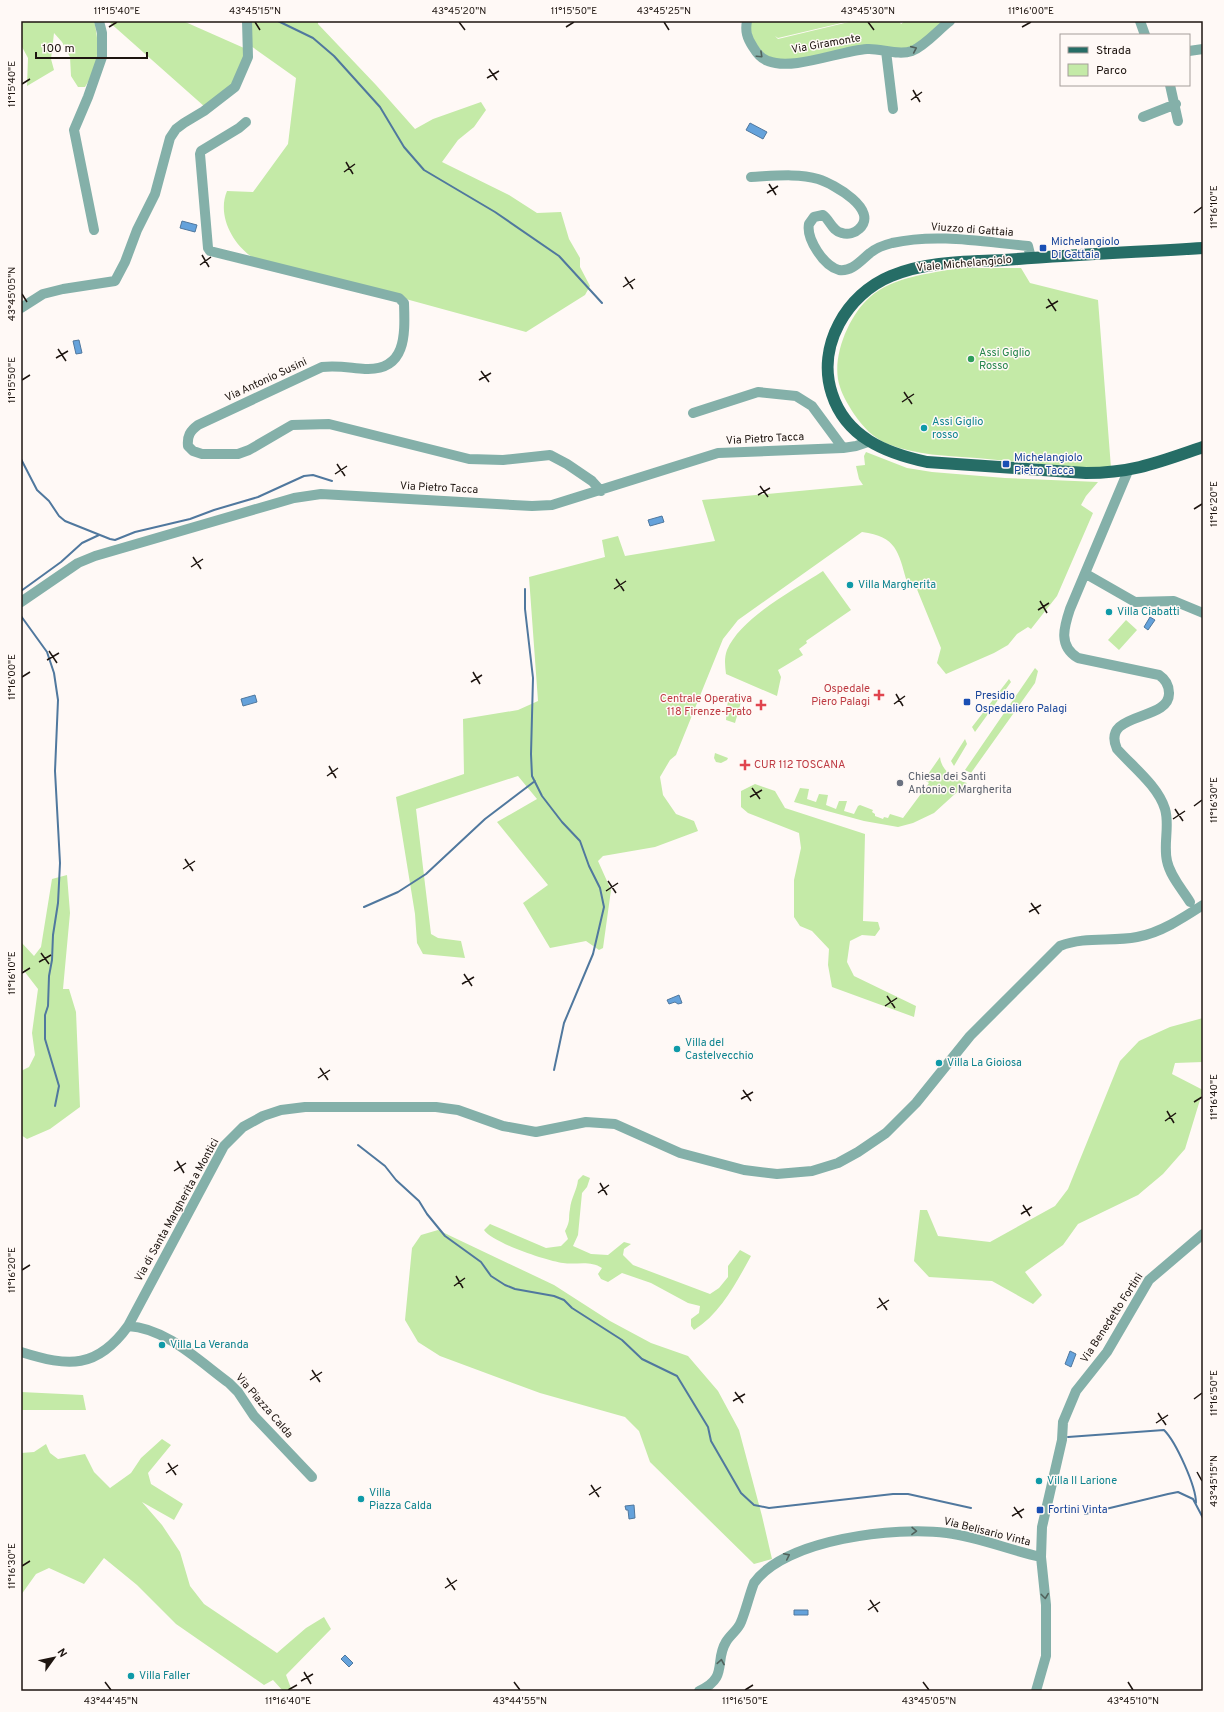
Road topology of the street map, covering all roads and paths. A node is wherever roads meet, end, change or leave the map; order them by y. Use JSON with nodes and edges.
{"nodes":[{"id":1,"x":99,"y":21,"type":"edge"},
{"id":2,"x":247,"y":21,"type":"edge"},
{"id":3,"x":747,"y":21,"type":"edge"},
{"id":4,"x":950,"y":21,"type":"edge"},
{"id":5,"x":1140,"y":21,"type":"edge"},
{"id":6,"x":1145,"y":34,"type":"edge"},
{"id":7,"x":1203,"y":49,"type":"edge"},
{"id":8,"x":886,"y":51,"type":"junction"},
{"id":9,"x":1190,"y":51,"type":"edge"},
{"id":10,"x":1170,"y":86,"type":"edge"},
{"id":11,"x":1176,"y":104,"type":"junction"},
{"id":12,"x":893,"y":109,"type":"dead end"},
{"id":13,"x":1143,"y":117,"type":"dead end"},
{"id":14,"x":1178,"y":121,"type":"dead end"},
{"id":15,"x":246,"y":122,"type":"dead end"},
{"id":16,"x":751,"y":176,"type":"dead end"},
{"id":17,"x":94,"y":230,"type":"dead end"},
{"id":18,"x":1203,"y":248,"type":"edge"},
{"id":19,"x":1031,"y":258,"type":"junction"},
{"id":20,"x":21,"y":308,"type":"edge"},
{"id":21,"x":693,"y":413,"type":"dead end"},
{"id":22,"x":868,"y":442,"type":"junction"},
{"id":23,"x":1203,"y":447,"type":"edge"},
{"id":24,"x":843,"y":448,"type":"junction"},
{"id":25,"x":1128,"y":471,"type":"junction"},
{"id":26,"x":601,"y":491,"type":"junction"},
{"id":27,"x":1086,"y":574,"type":"junction"},
{"id":28,"x":21,"y":602,"type":"edge"},
{"id":29,"x":1203,"y":613,"type":"edge"},
{"id":30,"x":1190,"y":902,"type":"dead end"},
{"id":31,"x":1203,"y":905,"type":"edge"},
{"id":32,"x":1203,"y":1234,"type":"edge"},
{"id":33,"x":128,"y":1326,"type":"junction"},
{"id":34,"x":21,"y":1352,"type":"edge"},
{"id":35,"x":312,"y":1477,"type":"dead end"},
{"id":36,"x":1041,"y":1557,"type":"junction"},
{"id":37,"x":699,"y":1691,"type":"edge"},
{"id":38,"x":1036,"y":1691,"type":"edge"}],
"edges":[{"from":1,"to":17,"type":"street"},
{"from":2,"to":20,"type":"street"},
{"from":3,"to":8,"type":"street","name":"Via Giramonte","one_way":true},
{"from":8,"to":4,"type":"street","name":"Via Giramonte","one_way":true},
{"from":5,"to":6,"type":"street"},
{"from":7,"to":9,"type":"street"},
{"from":8,"to":12,"type":"street"},
{"from":10,"to":11,"type":"street"},
{"from":11,"to":13,"type":"street"},
{"from":11,"to":14,"type":"street"},
{"from":15,"to":26,"type":"street","name":"Via Antonio Susini"},
{"from":16,"to":19,"type":"street","name":"Viuzzo di Gattaia"},
{"from":18,"to":19,"type":"main road","name":"Viale Michelangiolo"},
{"from":19,"to":22,"type":"main road","name":"Viale Michelangiolo"},
{"from":21,"to":24,"type":"street"},
{"from":22,"to":24,"type":"street","name":"Via Pietro Tacca"},
{"from":22,"to":25,"type":"main road","name":"Viale Michelangiolo"},
{"from":23,"to":25,"type":"main road","name":"Viale Michelangiolo"},
{"from":24,"to":26,"type":"street","name":"Via Pietro Tacca"},
{"from":25,"to":27,"type":"street"},
{"from":26,"to":28,"type":"street","name":"Via Pietro Tacca"},
{"from":27,"to":29,"type":"street"},
{"from":27,"to":30,"type":"street"},
{"from":31,"to":33,"type":"street","name":"Via di Santa Margherita a Montici"},
{"from":32,"to":36,"type":"street","name":"Via Benedetto Fortini"},
{"from":33,"to":34,"type":"street","name":"Via di Santa Margherita a Montici"},
{"from":33,"to":35,"type":"street","name":"Via Piazza Calda"},
{"from":37,"to":36,"type":"street","name":"Via Belisario Vinta","one_way":true},
{"from":36,"to":38,"type":"street","name":"Via Benedetto Fortini","one_way":true}]}
